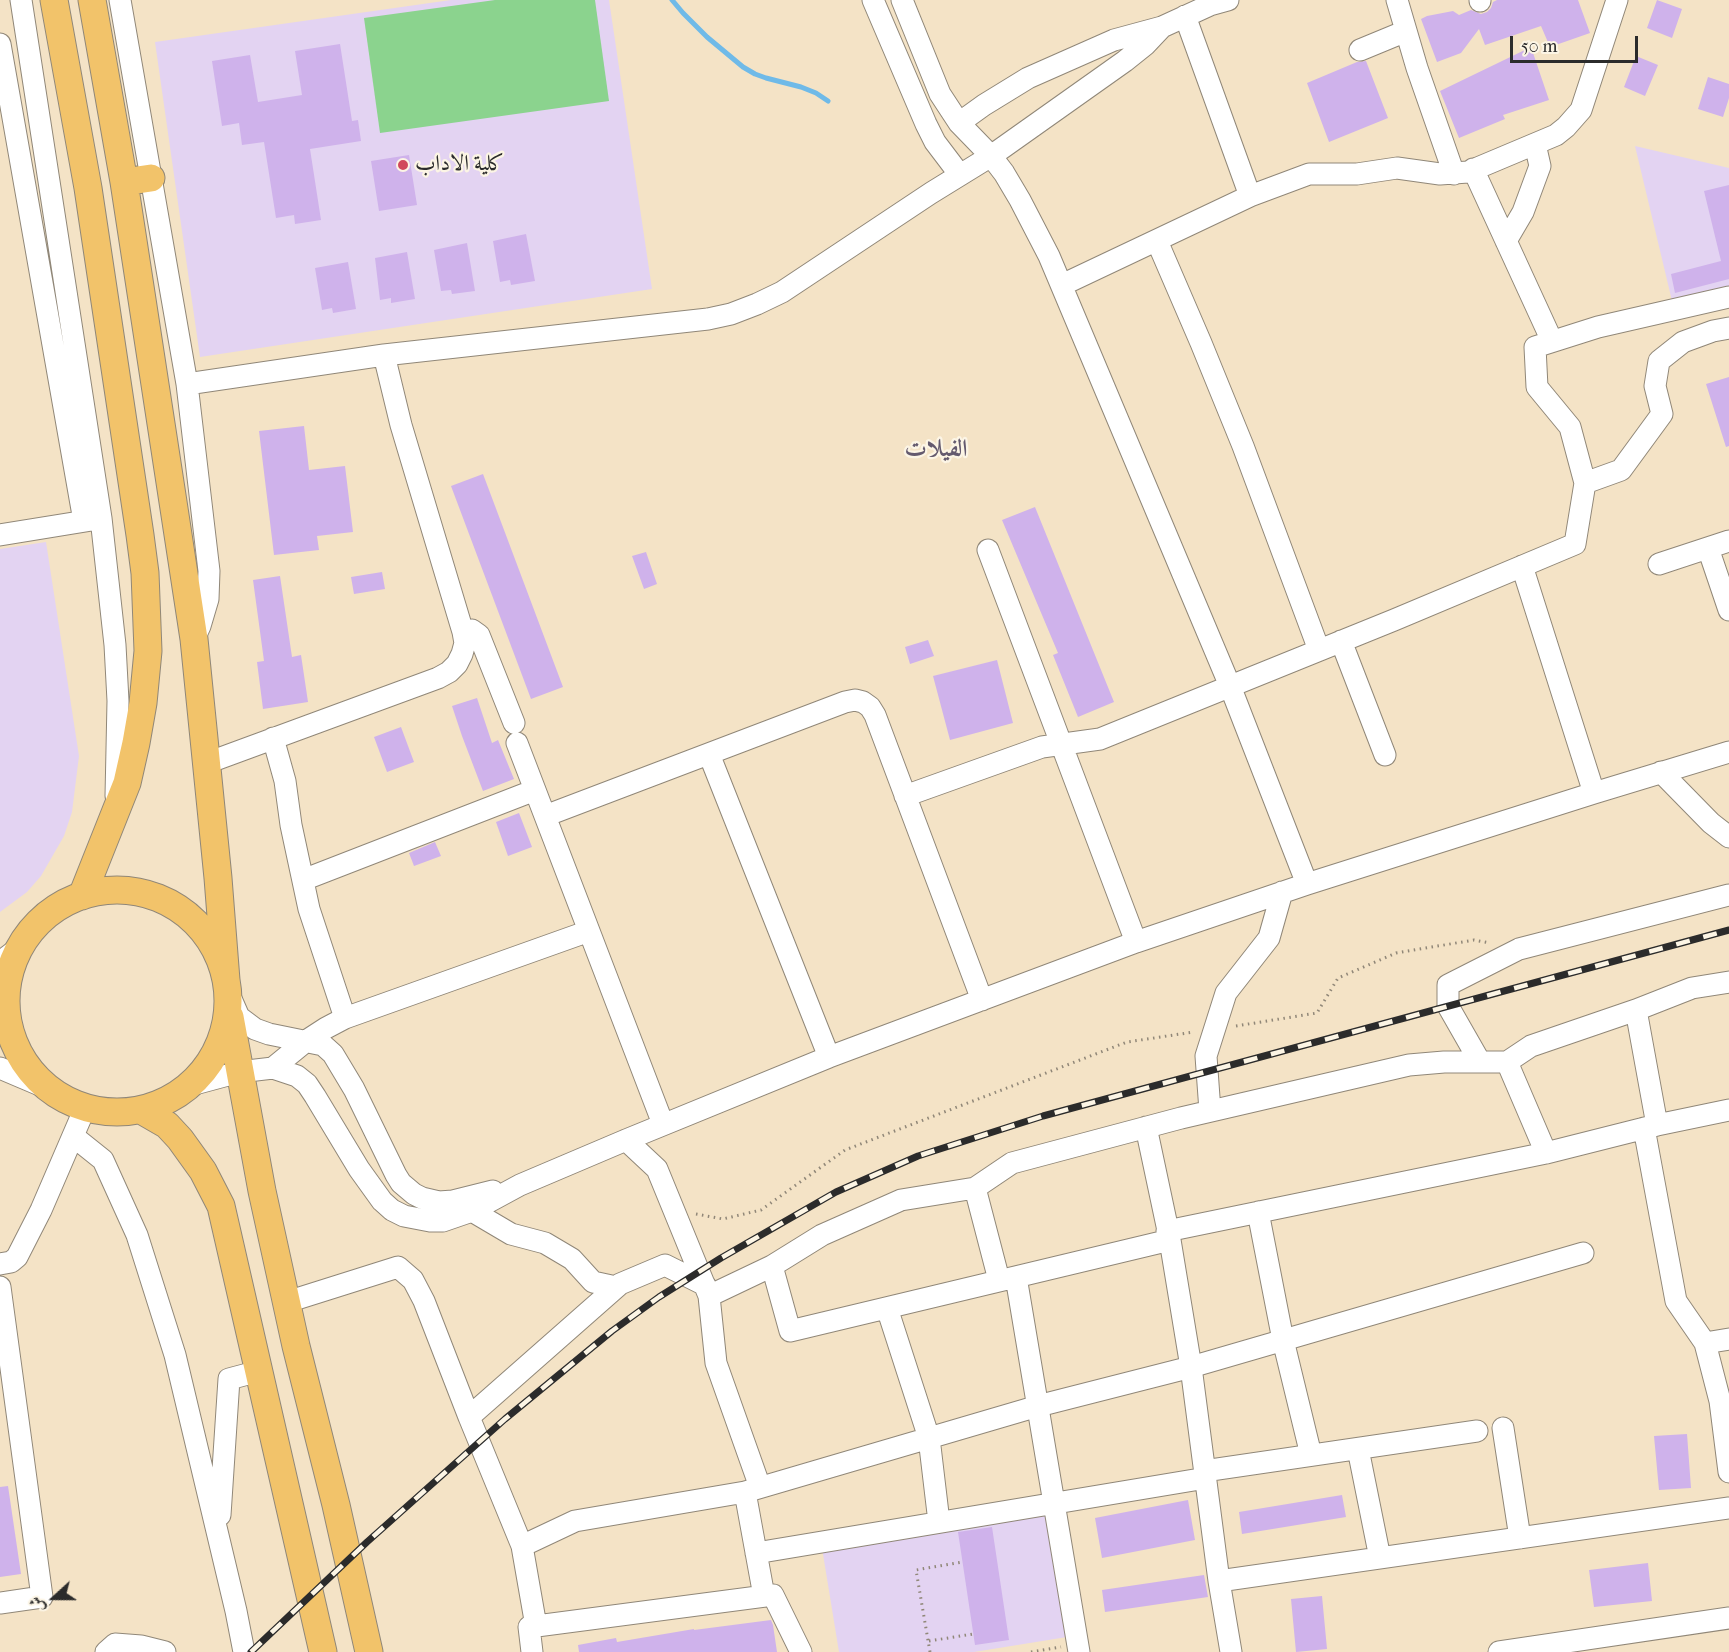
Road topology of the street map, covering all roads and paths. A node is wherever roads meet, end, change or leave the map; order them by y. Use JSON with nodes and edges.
{"nodes":[{"id":1,"x":21,"y":0,"type":"edge"},
{"id":2,"x":54,"y":0,"type":"edge"},
{"id":3,"x":92,"y":0,"type":"edge"},
{"id":4,"x":120,"y":0,"type":"edge"},
{"id":5,"x":873,"y":0,"type":"edge"},
{"id":6,"x":902,"y":0,"type":"edge"},
{"id":7,"x":1228,"y":0,"type":"edge"},
{"id":8,"x":1397,"y":0,"type":"edge"},
{"id":9,"x":1617,"y":0,"type":"edge"},
{"id":10,"x":1185,"y":16,"type":"junction"},
{"id":11,"x":1162,"y":27,"type":"junction"},
{"id":12,"x":1406,"y":31,"type":"junction"},
{"id":13,"x":0,"y":44,"type":"edge"},
{"id":14,"x":1360,"y":50,"type":"dead end"},
{"id":15,"x":959,"y":123,"type":"junction"},
{"id":16,"x":1535,"y":144,"type":"junction"},
{"id":17,"x":991,"y":156,"type":"junction"},
{"id":18,"x":1463,"y":171,"type":"junction"},
{"id":19,"x":960,"y":175,"type":"junction"},
{"id":20,"x":152,"y":178,"type":"junction"},
{"id":21,"x":124,"y":182,"type":"junction"},
{"id":22,"x":1251,"y":196,"type":"junction"},
{"id":23,"x":1157,"y":241,"type":"junction"},
{"id":24,"x":1506,"y":241,"type":"junction"},
{"id":25,"x":1062,"y":285,"type":"junction"},
{"id":26,"x":1729,"y":297,"type":"edge"},
{"id":27,"x":1729,"y":328,"type":"edge"},
{"id":28,"x":1552,"y":341,"type":"junction"},
{"id":29,"x":384,"y":355,"type":"junction"},
{"id":30,"x":187,"y":384,"type":"junction"},
{"id":31,"x":1585,"y":483,"type":"junction"},
{"id":32,"x":93,"y":520,"type":"junction"},
{"id":33,"x":0,"y":535,"type":"edge"},
{"id":34,"x":1729,"y":541,"type":"edge"},
{"id":35,"x":1708,"y":548,"type":"junction"},
{"id":36,"x":988,"y":550,"type":"dead end"},
{"id":37,"x":1659,"y":564,"type":"dead end"},
{"id":38,"x":1522,"y":566,"type":"junction"},
{"id":39,"x":1729,"y":610,"type":"edge"},
{"id":40,"x":464,"y":632,"type":"junction"},
{"id":41,"x":194,"y":639,"type":"junction"},
{"id":42,"x":1341,"y":641,"type":"junction"},
{"id":43,"x":1319,"y":650,"type":"junction"},
{"id":44,"x":1230,"y":686,"type":"junction"},
{"id":45,"x":273,"y":738,"type":"junction"},
{"id":46,"x":1061,"y":744,"type":"junction"},
{"id":47,"x":1729,"y":752,"type":"edge"},
{"id":48,"x":709,"y":754,"type":"junction"},
{"id":49,"x":1385,"y":755,"type":"dead end"},
{"id":50,"x":207,"y":763,"type":"junction"},
{"id":51,"x":1661,"y":772,"type":"junction"},
{"id":52,"x":535,"y":790,"type":"junction"},
{"id":53,"x":1594,"y":793,"type":"junction"},
{"id":54,"x":905,"y":796,"type":"junction"},
{"id":55,"x":115,"y":814,"type":"junction"},
{"id":56,"x":545,"y":816,"type":"junction"},
{"id":57,"x":1729,"y":837,"type":"edge"},
{"id":58,"x":303,"y":880,"type":"junction"},
{"id":59,"x":1307,"y":884,"type":"junction"},
{"id":60,"x":1282,"y":892,"type":"junction"},
{"id":61,"x":1729,"y":895,"type":"edge"},
{"id":62,"x":82,"y":896,"type":"junction"},
{"id":63,"x":589,"y":931,"type":"junction"},
{"id":64,"x":1136,"y":942,"type":"junction"},
{"id":65,"x":1519,"y":949,"type":"junction"},
{"id":66,"x":10,"y":955,"type":"edge"},
{"id":67,"x":1729,"y":982,"type":"edge"},
{"id":68,"x":227,"y":992,"type":"junction"},
{"id":69,"x":982,"y":1000,"type":"junction"},
{"id":70,"x":1636,"y":1010,"type":"junction"},
{"id":71,"x":345,"y":1018,"type":"junction"},
{"id":72,"x":1215,"y":1029,"type":"junction"},
{"id":73,"x":306,"y":1041,"type":"junction"},
{"id":74,"x":829,"y":1057,"type":"junction"},
{"id":75,"x":1480,"y":1062,"type":"junction"},
{"id":76,"x":1507,"y":1062,"type":"junction"},
{"id":77,"x":0,"y":1068,"type":"edge"},
{"id":78,"x":273,"y":1068,"type":"junction"},
{"id":79,"x":239,"y":1072,"type":"junction"},
{"id":80,"x":191,"y":1085,"type":"junction"},
{"id":81,"x":47,"y":1088,"type":"junction"},
{"id":82,"x":84,"y":1108,"type":"junction"},
{"id":83,"x":141,"y":1110,"type":"junction"},
{"id":84,"x":1729,"y":1110,"type":"edge"},
{"id":85,"x":1210,"y":1111,"type":"junction"},
{"id":86,"x":663,"y":1125,"type":"junction"},
{"id":87,"x":1146,"y":1127,"type":"junction"},
{"id":88,"x":1651,"y":1127,"type":"junction"},
{"id":89,"x":73,"y":1136,"type":"junction"},
{"id":90,"x":626,"y":1140,"type":"junction"},
{"id":91,"x":1546,"y":1153,"type":"junction"},
{"id":92,"x":520,"y":1185,"type":"junction"},
{"id":93,"x":975,"y":1188,"type":"junction"},
{"id":94,"x":674,"y":1209,"type":"junction"},
{"id":95,"x":472,"y":1211,"type":"junction"},
{"id":96,"x":1258,"y":1212,"type":"junction"},
{"id":97,"x":1168,"y":1235,"type":"junction"},
{"id":98,"x":1583,"y":1252,"type":"dead end"},
{"id":99,"x":0,"y":1264,"type":"edge"},
{"id":100,"x":772,"y":1266,"type":"junction"},
{"id":101,"x":1008,"y":1278,"type":"junction"},
{"id":102,"x":0,"y":1287,"type":"edge"},
{"id":103,"x":616,"y":1287,"type":"junction"},
{"id":104,"x":707,"y":1290,"type":"junction"},
{"id":105,"x":287,"y":1302,"type":"junction"},
{"id":106,"x":887,"y":1308,"type":"junction"},
{"id":107,"x":1729,"y":1339,"type":"edge"},
{"id":108,"x":1283,"y":1340,"type":"junction"},
{"id":109,"x":1705,"y":1343,"type":"junction"},
{"id":110,"x":1191,"y":1366,"type":"junction"},
{"id":111,"x":259,"y":1371,"type":"junction"},
{"id":112,"x":1038,"y":1406,"type":"junction"},
{"id":113,"x":469,"y":1417,"type":"junction"},
{"id":114,"x":1503,"y":1428,"type":"dead end"},
{"id":115,"x":1477,"y":1431,"type":"dead end"},
{"id":116,"x":929,"y":1438,"type":"junction"},
{"id":117,"x":10,"y":1439,"type":"edge"},
{"id":118,"x":1358,"y":1449,"type":"junction"},
{"id":119,"x":1311,"y":1455,"type":"junction"},
{"id":120,"x":1729,"y":1472,"type":"edge"},
{"id":121,"x":1205,"y":1474,"type":"junction"},
{"id":122,"x":753,"y":1489,"type":"junction"},
{"id":123,"x":1054,"y":1502,"type":"junction"},
{"id":124,"x":1729,"y":1508,"type":"edge"},
{"id":125,"x":939,"y":1522,"type":"junction"},
{"id":126,"x":218,"y":1536,"type":"junction"},
{"id":127,"x":1520,"y":1538,"type":"junction"},
{"id":128,"x":522,"y":1546,"type":"junction"},
{"id":129,"x":756,"y":1553,"type":"junction"},
{"id":130,"x":1380,"y":1558,"type":"junction"},
{"id":131,"x":962,"y":1562,"type":"dead end"},
{"id":132,"x":1219,"y":1581,"type":"junction"},
{"id":133,"x":764,"y":1596,"type":"junction"},
{"id":134,"x":0,"y":1603,"type":"edge"},
{"id":135,"x":1729,"y":1618,"type":"edge"},
{"id":136,"x":536,"y":1626,"type":"junction"},
{"id":137,"x":973,"y":1634,"type":"dead end"},
{"id":138,"x":928,"y":1641,"type":"junction"},
{"id":139,"x":1078,"y":1648,"type":"edge"},
{"id":140,"x":106,"y":1652,"type":"edge"},
{"id":141,"x":165,"y":1652,"type":"edge"},
{"id":142,"x":244,"y":1652,"type":"edge"},
{"id":143,"x":323,"y":1652,"type":"edge"},
{"id":144,"x":369,"y":1652,"type":"edge"},
{"id":145,"x":532,"y":1652,"type":"edge"},
{"id":146,"x":801,"y":1652,"type":"edge"},
{"id":147,"x":930,"y":1652,"type":"edge"},
{"id":148,"x":1030,"y":1652,"type":"edge"},
{"id":149,"x":1231,"y":1652,"type":"edge"},
{"id":150,"x":1499,"y":1652,"type":"edge"}],
"edges":[{"from":1,"to":32,"type":"street"},
{"from":2,"to":55,"type":"main road"},
{"from":3,"to":21,"type":"main road"},
{"from":4,"to":20,"type":"street"},
{"from":5,"to":19,"type":"street"},
{"from":6,"to":15,"type":"street"},
{"from":7,"to":10,"type":"street"},
{"from":8,"to":12,"type":"street"},
{"from":9,"to":16,"type":"street"},
{"from":10,"to":11,"type":"street"},
{"from":10,"to":22,"type":"street"},
{"from":11,"to":15,"type":"street"},
{"from":11,"to":17,"type":"street"},
{"from":12,"to":14,"type":"street"},
{"from":12,"to":18,"type":"street"},
{"from":13,"to":32,"type":"street"},
{"from":15,"to":17,"type":"street"},
{"from":16,"to":18,"type":"street"},
{"from":16,"to":24,"type":"street"},
{"from":17,"to":19,"type":"street"},
{"from":17,"to":25,"type":"street"},
{"from":18,"to":22,"type":"street"},
{"from":18,"to":24,"type":"street"},
{"from":19,"to":29,"type":"street"},
{"from":20,"to":21,"type":"main road"},
{"from":20,"to":30,"type":"street"},
{"from":21,"to":41,"type":"main road"},
{"from":22,"to":23,"type":"street"},
{"from":23,"to":25,"type":"street"},
{"from":23,"to":43,"type":"street"},
{"from":24,"to":28,"type":"street"},
{"from":25,"to":44,"type":"street"},
{"from":26,"to":28,"type":"street"},
{"from":27,"to":31,"type":"street"},
{"from":28,"to":31,"type":"street"},
{"from":29,"to":30,"type":"street"},
{"from":29,"to":40,"type":"street"},
{"from":30,"to":41,"type":"street"},
{"from":31,"to":38,"type":"street"},
{"from":32,"to":33,"type":"street"},
{"from":32,"to":55,"type":"street"},
{"from":34,"to":35,"type":"street"},
{"from":35,"to":37,"type":"street"},
{"from":35,"to":39,"type":"street"},
{"from":36,"to":46,"type":"street"},
{"from":38,"to":42,"type":"street"},
{"from":38,"to":53,"type":"street"},
{"from":40,"to":45,"type":"street"},
{"from":40,"to":52,"type":"street"},
{"from":41,"to":50,"type":"main road"},
{"from":42,"to":43,"type":"street"},
{"from":42,"to":49,"type":"street"},
{"from":43,"to":44,"type":"street"},
{"from":44,"to":46,"type":"street"},
{"from":44,"to":59,"type":"street"},
{"from":45,"to":50,"type":"street"},
{"from":45,"to":58,"type":"street"},
{"from":46,"to":54,"type":"street"},
{"from":46,"to":64,"type":"street"},
{"from":47,"to":51,"type":"street"},
{"from":48,"to":54,"type":"street"},
{"from":48,"to":56,"type":"street"},
{"from":48,"to":74,"type":"street"},
{"from":50,"to":68,"type":"main road"},
{"from":51,"to":53,"type":"street"},
{"from":51,"to":57,"type":"street"},
{"from":52,"to":56,"type":"street"},
{"from":52,"to":58,"type":"street"},
{"from":53,"to":59,"type":"street"},
{"from":54,"to":69,"type":"street"},
{"from":55,"to":62,"type":"main road"},
{"from":56,"to":63,"type":"street"},
{"from":58,"to":71,"type":"street"},
{"from":59,"to":60,"type":"street"},
{"from":60,"to":64,"type":"street"},
{"from":60,"to":72,"type":"street"},
{"from":61,"to":65,"type":"street"},
{"from":62,"to":66,"type":"main road"},
{"from":62,"to":68,"type":"main road"},
{"from":63,"to":71,"type":"street"},
{"from":63,"to":86,"type":"street"},
{"from":64,"to":69,"type":"street"},
{"from":65,"to":72,"type":"path"},
{"from":65,"to":75,"type":"street"},
{"from":66,"to":81,"type":"main road"},
{"from":67,"to":70,"type":"street"},
{"from":68,"to":73,"type":"street"},
{"from":68,"to":79,"type":"main road"},
{"from":68,"to":80,"type":"main road"},
{"from":69,"to":74,"type":"street"},
{"from":70,"to":76,"type":"street"},
{"from":70,"to":88,"type":"street"},
{"from":71,"to":73,"type":"street"},
{"from":72,"to":85,"type":"street"},
{"from":72,"to":94,"type":"path"},
{"from":73,"to":78,"type":"street"},
{"from":73,"to":92,"type":"street"},
{"from":74,"to":86,"type":"street"},
{"from":75,"to":76,"type":"street"},
{"from":75,"to":85,"type":"street"},
{"from":76,"to":91,"type":"street"},
{"from":77,"to":81,"type":"street"},
{"from":78,"to":79,"type":"street"},
{"from":78,"to":95,"type":"street"},
{"from":79,"to":80,"type":"street"},
{"from":79,"to":105,"type":"main road"},
{"from":80,"to":83,"type":"main road"},
{"from":81,"to":82,"type":"main road"},
{"from":82,"to":83,"type":"main road"},
{"from":82,"to":89,"type":"street"},
{"from":83,"to":111,"type":"main road"},
{"from":84,"to":88,"type":"street"},
{"from":85,"to":87,"type":"street"},
{"from":86,"to":90,"type":"street"},
{"from":87,"to":93,"type":"street"},
{"from":87,"to":97,"type":"street"},
{"from":88,"to":91,"type":"street"},
{"from":88,"to":109,"type":"street"},
{"from":89,"to":99,"type":"street"},
{"from":89,"to":126,"type":"street"},
{"from":90,"to":92,"type":"street"},
{"from":90,"to":94,"type":"street"},
{"from":91,"to":96,"type":"street"},
{"from":92,"to":95,"type":"street"},
{"from":93,"to":100,"type":"street"},
{"from":93,"to":101,"type":"street"},
{"from":94,"to":104,"type":"street"},
{"from":95,"to":103,"type":"street"},
{"from":96,"to":97,"type":"street"},
{"from":96,"to":108,"type":"street"},
{"from":97,"to":101,"type":"street"},
{"from":97,"to":110,"type":"street"},
{"from":98,"to":108,"type":"street"},
{"from":100,"to":104,"type":"street"},
{"from":100,"to":106,"type":"street"},
{"from":101,"to":106,"type":"street"},
{"from":101,"to":112,"type":"street"},
{"from":102,"to":117,"type":"street"},
{"from":103,"to":104,"type":"street"},
{"from":103,"to":113,"type":"street"},
{"from":104,"to":122,"type":"street"},
{"from":105,"to":113,"type":"street"},
{"from":105,"to":144,"type":"main road"},
{"from":106,"to":116,"type":"street"},
{"from":107,"to":109,"type":"street"},
{"from":108,"to":110,"type":"street"},
{"from":108,"to":119,"type":"street"},
{"from":109,"to":120,"type":"street"},
{"from":110,"to":112,"type":"street"},
{"from":110,"to":121,"type":"street"},
{"from":111,"to":126,"type":"street"},
{"from":111,"to":143,"type":"main road"},
{"from":112,"to":116,"type":"street"},
{"from":112,"to":123,"type":"street"},
{"from":113,"to":128,"type":"street"},
{"from":114,"to":127,"type":"street"},
{"from":115,"to":118,"type":"street"},
{"from":116,"to":122,"type":"street"},
{"from":116,"to":125,"type":"street"},
{"from":117,"to":134,"type":"street"},
{"from":118,"to":119,"type":"street"},
{"from":118,"to":130,"type":"street"},
{"from":119,"to":121,"type":"street"},
{"from":121,"to":123,"type":"street"},
{"from":121,"to":132,"type":"street"},
{"from":122,"to":128,"type":"street"},
{"from":122,"to":129,"type":"street"},
{"from":123,"to":125,"type":"street"},
{"from":123,"to":139,"type":"street"},
{"from":124,"to":127,"type":"street"},
{"from":125,"to":129,"type":"street"},
{"from":126,"to":142,"type":"street"},
{"from":127,"to":130,"type":"street"},
{"from":128,"to":136,"type":"street"},
{"from":129,"to":133,"type":"street"},
{"from":130,"to":132,"type":"street"},
{"from":131,"to":138,"type":"path"},
{"from":132,"to":149,"type":"street"},
{"from":133,"to":136,"type":"street"},
{"from":133,"to":146,"type":"street"},
{"from":135,"to":150,"type":"street"},
{"from":136,"to":145,"type":"street"},
{"from":137,"to":138,"type":"path"},
{"from":138,"to":147,"type":"path"},
{"from":139,"to":148,"type":"path"},
{"from":140,"to":141,"type":"street"}]}
